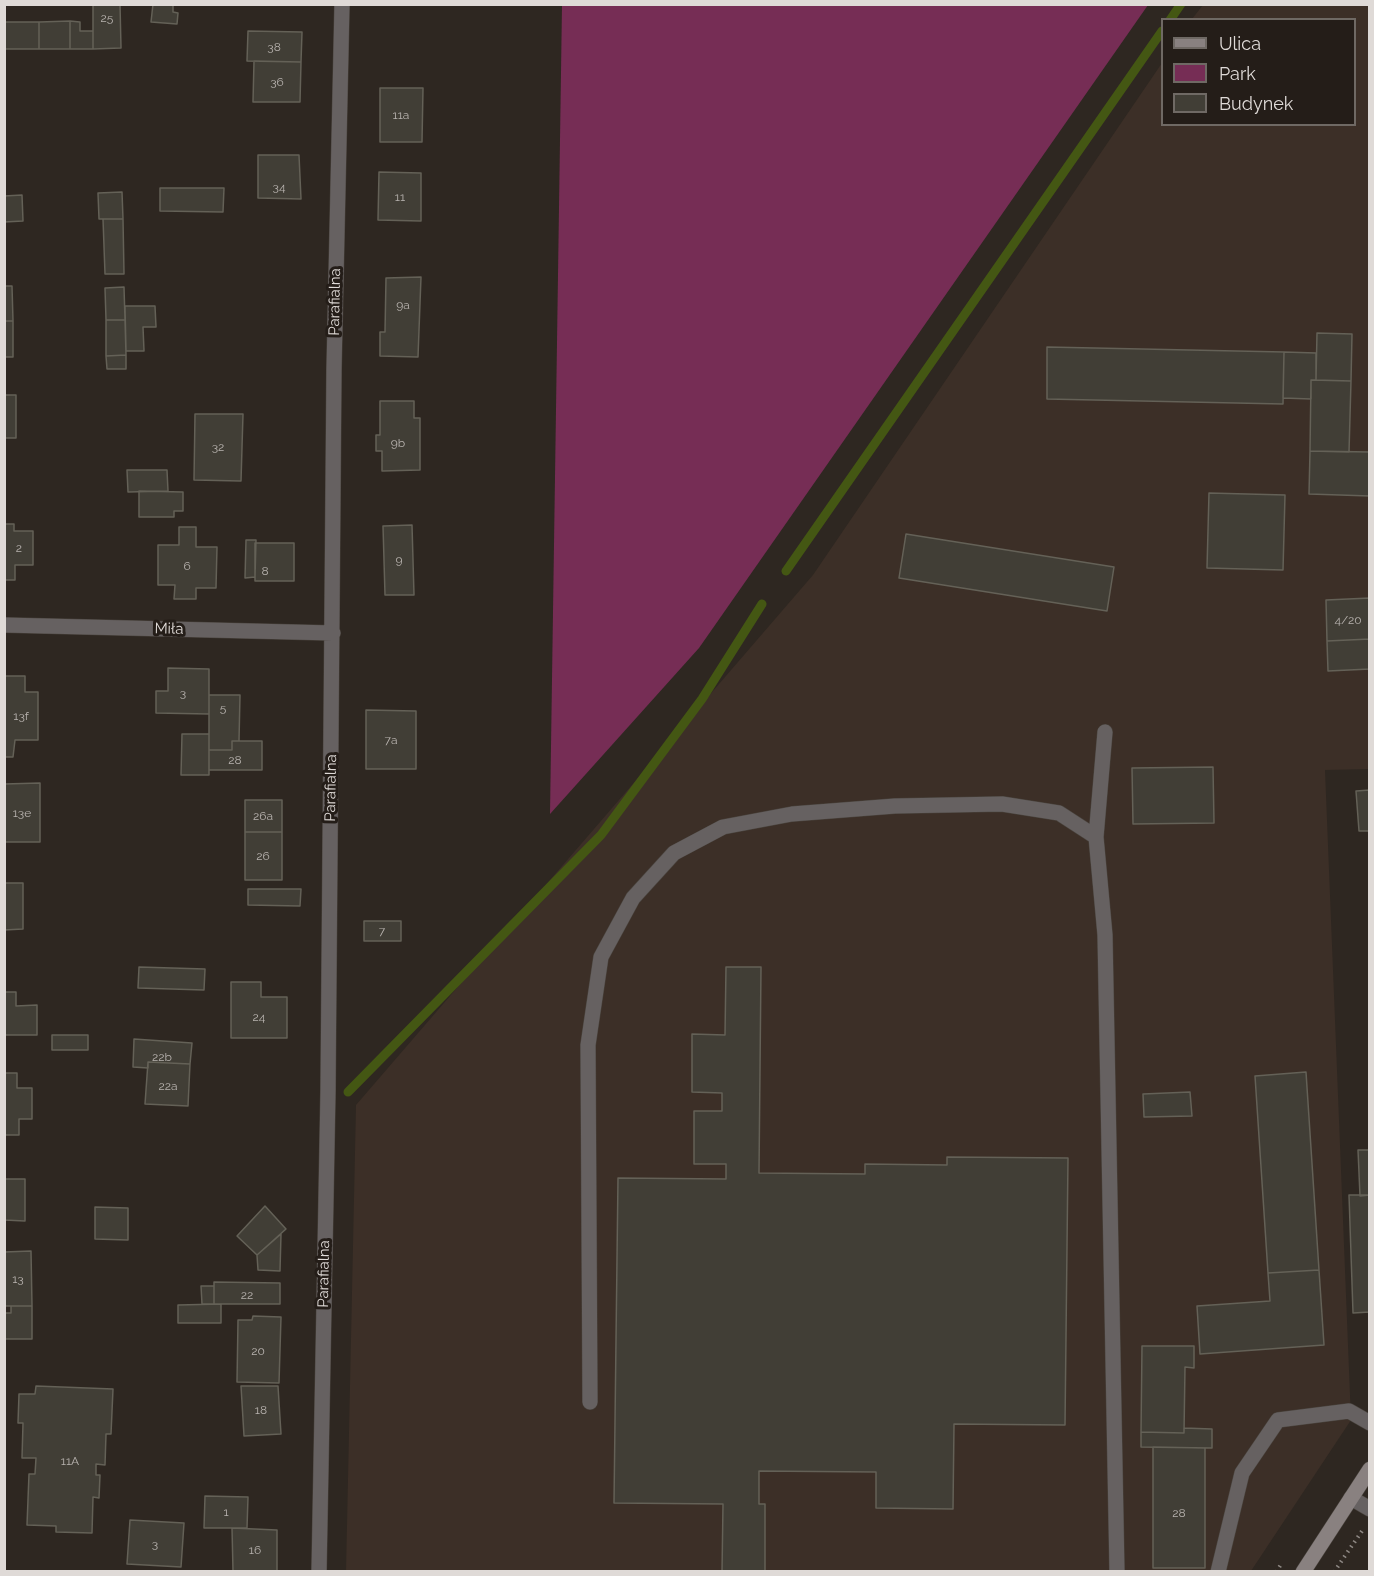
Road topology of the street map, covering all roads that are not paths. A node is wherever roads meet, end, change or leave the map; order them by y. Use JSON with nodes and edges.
{"nodes":[{"id":1,"x":342,"y":4,"type":"edge"},
{"id":2,"x":4,"y":625,"type":"edge"},
{"id":3,"x":333,"y":633,"type":"junction"},
{"id":4,"x":1104,"y":732,"type":"dead end"},
{"id":5,"x":1096,"y":837,"type":"junction"},
{"id":6,"x":590,"y":1402,"type":"dead end"},
{"id":7,"x":1370,"y":1423,"type":"edge"},
{"id":8,"x":1370,"y":1469,"type":"edge"},
{"id":9,"x":1351,"y":1498,"type":"junction"},
{"id":10,"x":1370,"y":1509,"type":"edge"},
{"id":11,"x":319,"y":1572,"type":"edge"},
{"id":12,"x":1117,"y":1572,"type":"edge"},
{"id":13,"x":1218,"y":1572,"type":"edge"},
{"id":14,"x":1303,"y":1572,"type":"edge"}],
"edges":[{"from":1,"to":3,"type":"street","name":"Parafialna"},
{"from":2,"to":3,"type":"street","name":"Miła"},
{"from":3,"to":11,"type":"street","name":"Parafialna"},
{"from":4,"to":5,"type":"street"},
{"from":5,"to":6,"type":"street"},
{"from":5,"to":12,"type":"street"},
{"from":7,"to":13,"type":"street"},
{"from":8,"to":9,"type":"street"},
{"from":9,"to":10,"type":"street"},
{"from":9,"to":14,"type":"street"}]}
